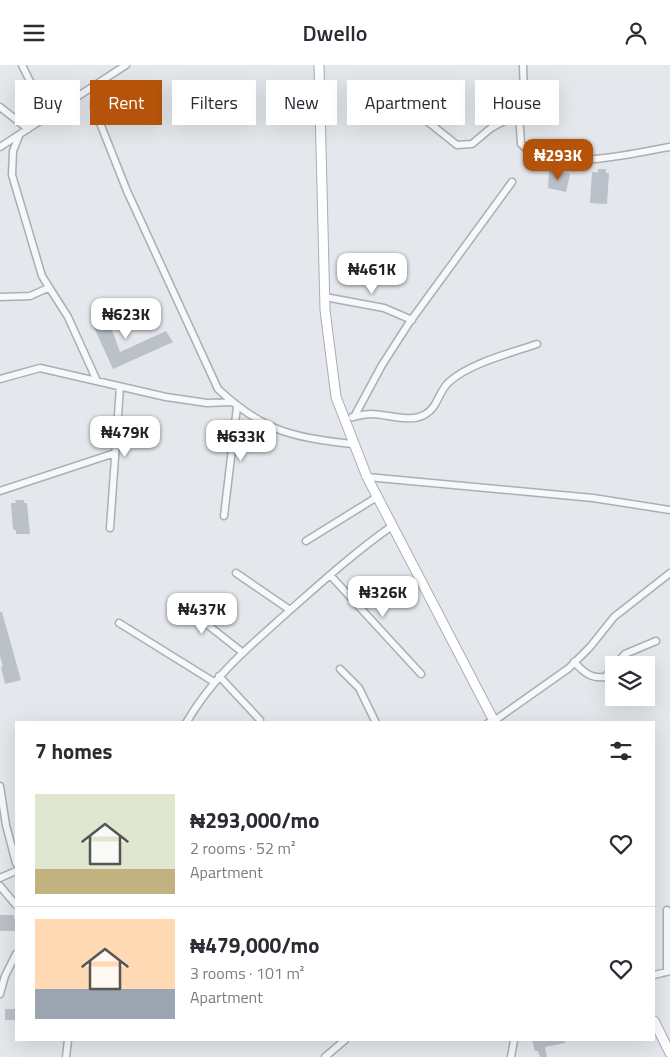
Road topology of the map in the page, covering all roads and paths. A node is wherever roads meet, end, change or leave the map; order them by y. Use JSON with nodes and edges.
{"nodes":[{"id":1,"x":22,"y":65,"type":"edge"},
{"id":2,"x":126,"y":65,"type":"edge"},
{"id":3,"x":319,"y":65,"type":"edge"},
{"id":4,"x":523,"y":65,"type":"edge"},
{"id":5,"x":29,"y":80,"type":"edge"},
{"id":6,"x":103,"y":80,"type":"edge"},
{"id":7,"x":523,"y":80,"type":"edge"},
{"id":8,"x":0,"y":107,"type":"edge"},
{"id":9,"x":34,"y":125,"type":"edge"},
{"id":10,"x":101,"y":125,"type":"edge"},
{"id":11,"x":431,"y":125,"type":"edge"},
{"id":12,"x":497,"y":125,"type":"edge"},
{"id":13,"x":520,"y":125,"type":"edge"},
{"id":14,"x":28,"y":129,"type":"junction"},
{"id":15,"x":19,"y":136,"type":"junction"},
{"id":16,"x":0,"y":139,"type":"edge"},
{"id":17,"x":10,"y":141,"type":"junction"},
{"id":18,"x":0,"y":147,"type":"edge"},
{"id":19,"x":670,"y":147,"type":"edge"},
{"id":20,"x":512,"y":182,"type":"dead end"},
{"id":21,"x":48,"y":288,"type":"junction"},
{"id":22,"x":0,"y":297,"type":"edge"},
{"id":23,"x":325,"y":297,"type":"junction"},
{"id":24,"x":412,"y":319,"type":"junction"},
{"id":25,"x":537,"y":343,"type":"dead end"},
{"id":26,"x":0,"y":379,"type":"edge"},
{"id":27,"x":96,"y":381,"type":"junction"},
{"id":28,"x":120,"y":387,"type":"junction"},
{"id":29,"x":235,"y":405,"type":"junction"},
{"id":30,"x":354,"y":417,"type":"junction"},
{"id":31,"x":343,"y":419,"type":"junction"},
{"id":32,"x":353,"y":444,"type":"junction"},
{"id":33,"x":115,"y":453,"type":"junction"},
{"id":34,"x":366,"y":477,"type":"junction"},
{"id":35,"x":0,"y":491,"type":"edge"},
{"id":36,"x":377,"y":497,"type":"junction"},
{"id":37,"x":670,"y":510,"type":"edge"},
{"id":38,"x":224,"y":516,"type":"dead end"},
{"id":39,"x":392,"y":526,"type":"junction"},
{"id":40,"x":110,"y":528,"type":"dead end"},
{"id":41,"x":306,"y":541,"type":"dead end"},
{"id":42,"x":236,"y":573,"type":"dead end"},
{"id":43,"x":670,"y":573,"type":"edge"},
{"id":44,"x":330,"y":575,"type":"junction"},
{"id":45,"x":176,"y":600,"type":"dead end"},
{"id":46,"x":290,"y":610,"type":"junction"},
{"id":47,"x":119,"y":623,"type":"dead end"},
{"id":48,"x":656,"y":641,"type":"dead end"},
{"id":49,"x":242,"y":653,"type":"junction"},
{"id":50,"x":623,"y":656,"type":"edge"},
{"id":51,"x":574,"y":662,"type":"junction"},
{"id":52,"x":340,"y":669,"type":"dead end"},
{"id":53,"x":421,"y":674,"type":"dead end"},
{"id":54,"x":219,"y":676,"type":"junction"},
{"id":55,"x":605,"y":677,"type":"edge"},
{"id":56,"x":214,"y":682,"type":"junction"},
{"id":57,"x":260,"y":720,"type":"dead end"},
{"id":58,"x":187,"y":721,"type":"edge"},
{"id":59,"x":375,"y":721,"type":"edge"},
{"id":60,"x":492,"y":721,"type":"edge"},
{"id":61,"x":494,"y":721,"type":"edge"},
{"id":62,"x":0,"y":786,"type":"edge"},
{"id":63,"x":15,"y":859,"type":"edge"},
{"id":64,"x":15,"y":871,"type":"edge"},
{"id":65,"x":0,"y":878,"type":"edge"},
{"id":66,"x":0,"y":886,"type":"edge"},
{"id":67,"x":15,"y":904,"type":"edge"},
{"id":68,"x":667,"y":910,"type":"dead end"},
{"id":69,"x":15,"y":956,"type":"edge"},
{"id":70,"x":669,"y":972,"type":"edge"},
{"id":71,"x":655,"y":975,"type":"edge"},
{"id":72,"x":0,"y":993,"type":"edge"},
{"id":73,"x":655,"y":1023,"type":"edge"},
{"id":74,"x":68,"y":1041,"type":"edge"},
{"id":75,"x":344,"y":1041,"type":"edge"},
{"id":76,"x":514,"y":1041,"type":"edge"},
{"id":77,"x":670,"y":1053,"type":"edge"},
{"id":78,"x":66,"y":1057,"type":"edge"},
{"id":79,"x":325,"y":1057,"type":"edge"},
{"id":80,"x":511,"y":1057,"type":"edge"}],
"edges":[{"from":1,"to":5,"type":"street"},
{"from":2,"to":6,"type":"street"},
{"from":3,"to":23,"type":"main road"},
{"from":4,"to":7,"type":"street"},
{"from":8,"to":14,"type":"street"},
{"from":9,"to":14,"type":"street"},
{"from":10,"to":29,"type":"street"},
{"from":11,"to":12,"type":"street"},
{"from":13,"to":19,"type":"street"},
{"from":14,"to":15,"type":"street"},
{"from":15,"to":17,"type":"street"},
{"from":15,"to":21,"type":"street"},
{"from":16,"to":17,"type":"street"},
{"from":17,"to":18,"type":"street"},
{"from":20,"to":24,"type":"street"},
{"from":21,"to":22,"type":"street"},
{"from":21,"to":27,"type":"street"},
{"from":23,"to":24,"type":"street"},
{"from":23,"to":31,"type":"main road"},
{"from":24,"to":30,"type":"street"},
{"from":25,"to":30,"type":"street"},
{"from":26,"to":27,"type":"street"},
{"from":27,"to":28,"type":"street"},
{"from":28,"to":29,"type":"street"},
{"from":28,"to":33,"type":"street"},
{"from":29,"to":32,"type":"street"},
{"from":29,"to":38,"type":"street"},
{"from":30,"to":31,"type":"street"},
{"from":31,"to":32,"type":"main road"},
{"from":32,"to":34,"type":"main road"},
{"from":33,"to":35,"type":"street"},
{"from":33,"to":40,"type":"street"},
{"from":34,"to":36,"type":"main road"},
{"from":34,"to":37,"type":"street"},
{"from":36,"to":39,"type":"main road"},
{"from":36,"to":41,"type":"street"},
{"from":39,"to":44,"type":"street"},
{"from":39,"to":60,"type":"main road"},
{"from":42,"to":46,"type":"street"},
{"from":43,"to":51,"type":"street"},
{"from":44,"to":46,"type":"street"},
{"from":44,"to":53,"type":"street"},
{"from":45,"to":49,"type":"street"},
{"from":46,"to":49,"type":"street"},
{"from":47,"to":56,"type":"street"},
{"from":48,"to":50,"type":"street"},
{"from":49,"to":54,"type":"street"},
{"from":51,"to":55,"type":"street"},
{"from":51,"to":61,"type":"street"},
{"from":52,"to":59,"type":"street"},
{"from":54,"to":56,"type":"street"},
{"from":54,"to":57,"type":"street"},
{"from":56,"to":58,"type":"street"},
{"from":62,"to":63,"type":"street"},
{"from":64,"to":65,"type":"street"},
{"from":66,"to":67,"type":"street"},
{"from":68,"to":70,"type":"street"},
{"from":69,"to":72,"type":"street"},
{"from":70,"to":71,"type":"street"},
{"from":73,"to":77,"type":"main road"},
{"from":74,"to":78,"type":"street"},
{"from":75,"to":79,"type":"street"},
{"from":76,"to":80,"type":"street"}]}
